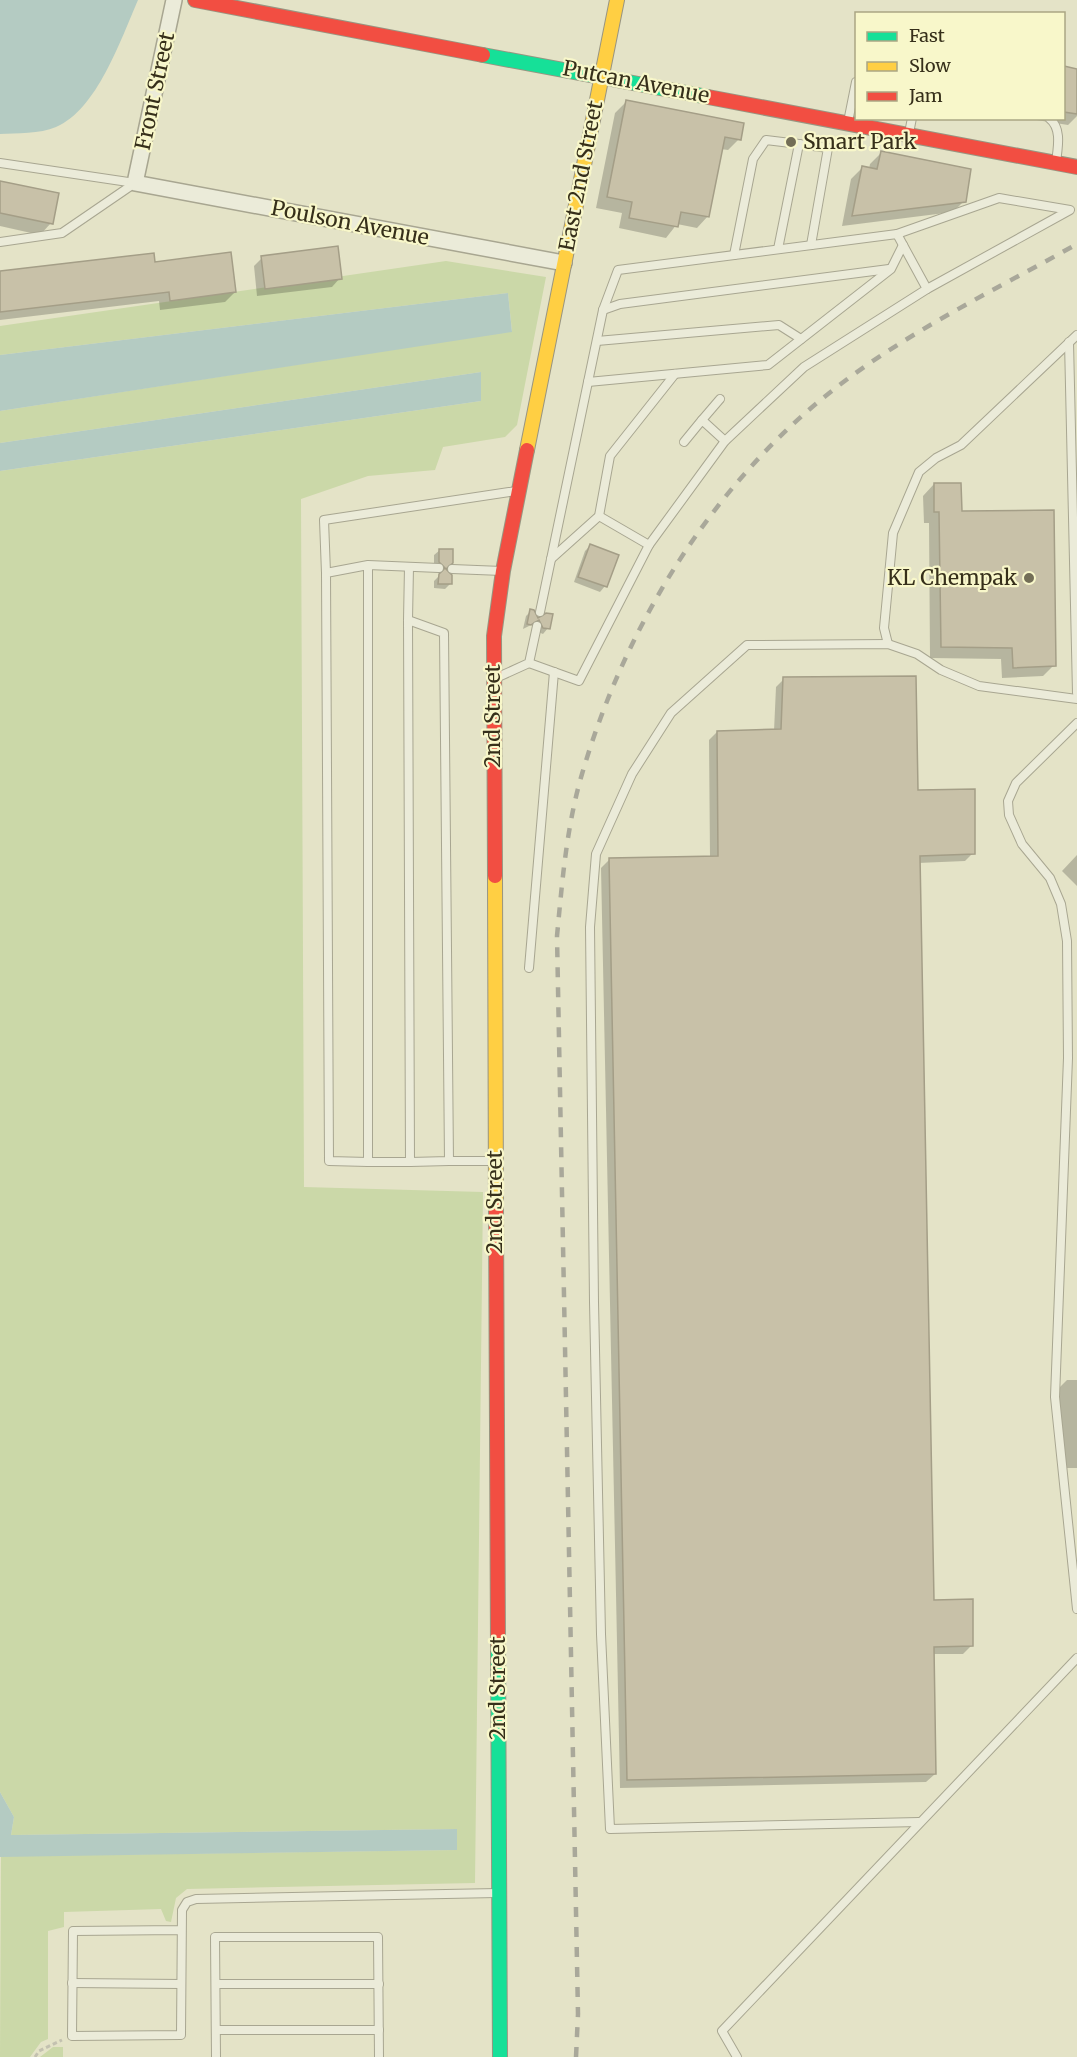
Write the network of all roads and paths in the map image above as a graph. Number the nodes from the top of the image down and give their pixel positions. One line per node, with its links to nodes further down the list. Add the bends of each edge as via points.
1 (174, 0): 14 (street, Front Street)
2 (195, 0): 4 (street, Putcan Avenue)
3 (617, 0): 4 (street, East 2nd Street)
4 (602, 75): 8 (street, Putcan Avenue); 21 (street, East 2nd Street)
5 (855, 87): 8 (lane)
6 (912, 120): 9 (lane)
7 (1051, 120): 12 (lane, via 1058,133)
8 (848, 123): 9 (street, Putcan Avenue)
9 (909, 135): 12 (street, Putcan Avenue)
10 (799, 144): 18 (lane, via 828,148); 19 (lane); 20 (lane, via 766,140 753,159)
11 (0, 163): 14 (lane)
12 (1056, 163): 13 (street, Putcan Avenue)
13 (1077, 167)
14 (135, 183): 16 (lane, via 62,233); 21 (street, Poulson Avenue)
15 (897, 234): 17 (lane); 18 (lane); 23 (lane, via 999,198 1070,210)
16 (0, 242)
17 (903, 244): 22 (lane); 23 (lane)
18 (811, 245): 19 (lane)
19 (778, 249): 20 (lane)
20 (734, 255): 24 (lane, via 618,270)
21 (564, 262): 29 (street, East 2nd Street)
22 (891, 269): 24 (lane, via 621,304); 26 (lane)
23 (927, 289): 34 (lane, via 804,367)
24 (603, 310): 27 (lane)
25 (1077, 335): 28 (lane)
26 (801, 339): 27 (lane, via 779,325); 30 (lane, via 768,365)
27 (597, 341): 31 (lane)
28 (1069, 342): 44 (lane); 50 (lane, via 961,445 919,472 892,533 884,628)
29 (545, 353): 36 (street, 2nd Street)
30 (675, 374): 31 (lane); 37 (lane, via 610,456)
31 (588, 382): 39 (lane)
32 (720, 399): 33 (lane)
33 (702, 420): 34 (lane); 35 (lane)
34 (725, 441): 38 (lane)
35 (684, 442)
36 (519, 491): 45 (street, 2nd Street); 46 (lane, via 324,520)
37 (599, 516): 38 (lane); 39 (lane)
38 (649, 545): 52 (lane, via 579,681)
39 (551, 560): 47 (lane)
40 (368, 565): 41 (lane); 46 (lane); 60 (lane)
41 (409, 567): 42 (lane); 48 (lane)
42 (439, 568)
43 (452, 569): 45 (lane)
44 (1076, 570): 54 (lane)
45 (503, 571): 53 (street, 2nd Street)
46 (326, 573): 60 (lane, via 329,1161)
47 (540, 612)
48 (408, 620): 58 (lane, via 444,633); 61 (lane)
49 (537, 626): 51 (lane)
50 (888, 644): 55 (lane, via 917,654 941,670 979,686); 64 (lane, via 747,645 671,713 632,774 596,854 590,927 602,1634 610,1829)
51 (529, 663): 52 (lane); 53 (lane)
52 (554, 672): 57 (lane)
53 (492, 680): 59 (street, 2nd Street)
54 (1077, 693)
55 (1077, 699)
56 (1077, 723): 62 (lane, via 1016,783 1008,801 1009,816 1022,844 1050,878 1061,903 1067,941 1068,1058 1055,1397)
57 (530, 968)
58 (449, 1161): 59 (lane); 61 (lane)
59 (495, 1161): 65 (street, 2nd Street)
60 (368, 1162): 61 (lane)
61 (410, 1162)
62 (1077, 1608)
63 (1077, 1658): 64 (lane)
64 (919, 1822): 78 (lane, via 722,2031)
65 (499, 1893): 66 (lane, via 196,1899 187,1902 182,1910); 77 (street, 2nd Street)
66 (181, 1930): 67 (lane, via 73,1931); 68 (lane)
67 (72, 1983): 68 (lane); 73 (lane)
68 (181, 1984): 73 (lane, via 181,2035)
69 (216, 1984): 70 (lane); 70 (lane, via 215,1938 378,1937); 71 (lane)
70 (379, 1984): 72 (lane)
71 (216, 2030): 72 (lane); 75 (lane)
72 (379, 2030): 76 (lane)
73 (72, 2036): 74 (path, via 39,2050)
74 (35, 2057)
75 (216, 2057)
76 (379, 2057)
77 (500, 2057)
78 (737, 2057)

